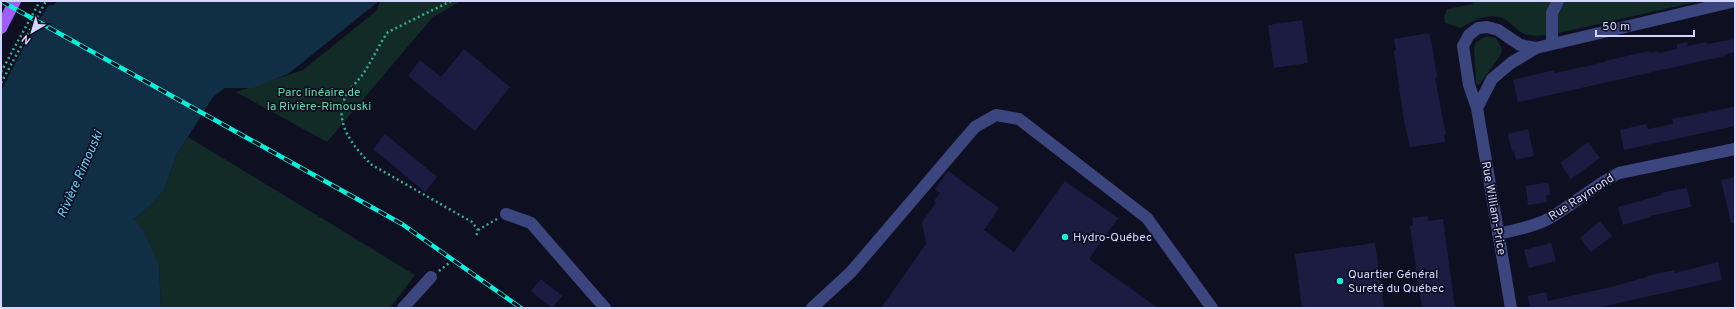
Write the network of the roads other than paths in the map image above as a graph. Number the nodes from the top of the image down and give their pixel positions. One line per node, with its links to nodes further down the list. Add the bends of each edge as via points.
1 (15, 1): 4 (main road)
2 (1558, 1): 5 (street, via 1552,13)
3 (1735, 1): 5 (street, Rue William-Price)
4 (1, 28)
5 (1552, 44): 6 (street, Rue William-Price)
6 (1536, 48): 7 (street, Rue William-Price, via 1511,63 1492,79); 7 (street, Rue William-Price, via 1520,45 1498,30 1488,27 1478,28 1468,35 1463,46)
7 (1477, 108): 10 (street, Rue William-Price)
8 (1735, 149): 10 (street, Rue Raymond, via 1619,173 1602,181 1561,212 1546,220)
9 (506, 214): 13 (street, via 531,223)
10 (1498, 234): 16 (street, Rue William-Price)
11 (431, 277): 12 (street)
12 (403, 308)
13 (605, 308)
14 (812, 308): 15 (street, via 851,272 975,127 996,115 1019,119 1147,218)
15 (1212, 308)
16 (1511, 308)

